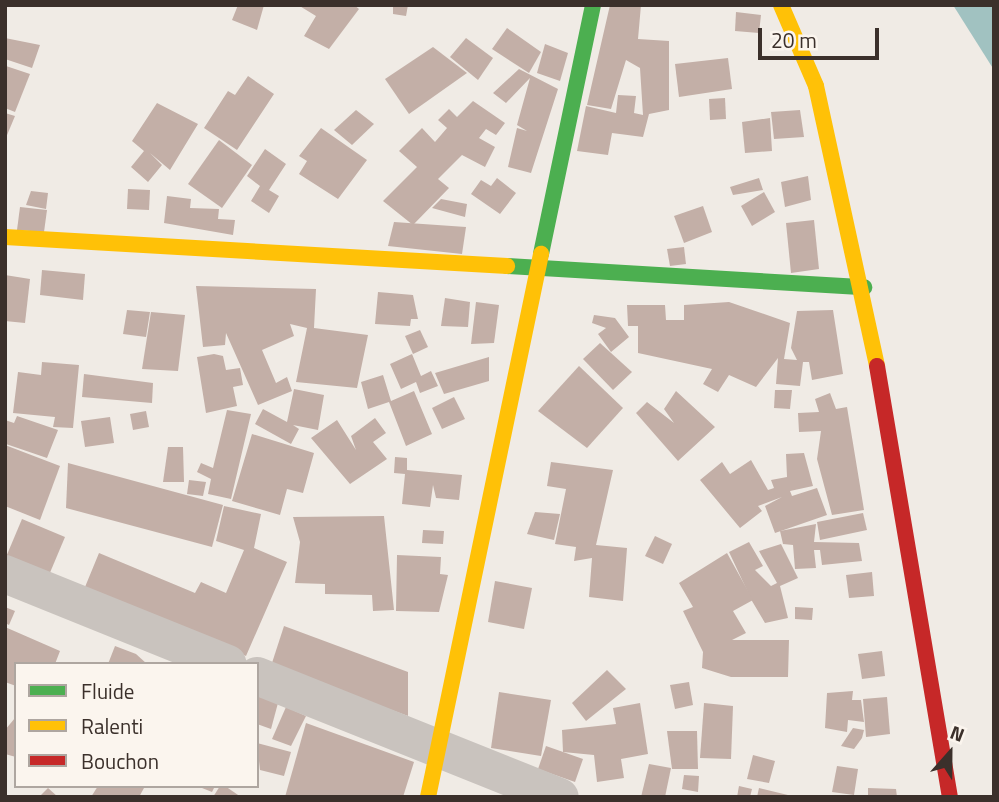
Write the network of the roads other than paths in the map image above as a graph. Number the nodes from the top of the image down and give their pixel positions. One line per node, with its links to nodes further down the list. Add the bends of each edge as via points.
1 (593, 5): 4 (street)
2 (781, 5): 5 (street, via 816,86)
3 (5, 237): 4 (street)
4 (541, 272): 5 (street); 9 (street)
5 (864, 287): 12 (street)
6 (5, 574): 7 (street)
7 (223, 662)
8 (259, 677): 9 (street)
9 (439, 749): 10 (street); 11 (street)
10 (428, 797)
11 (561, 797)
12 (950, 797)

